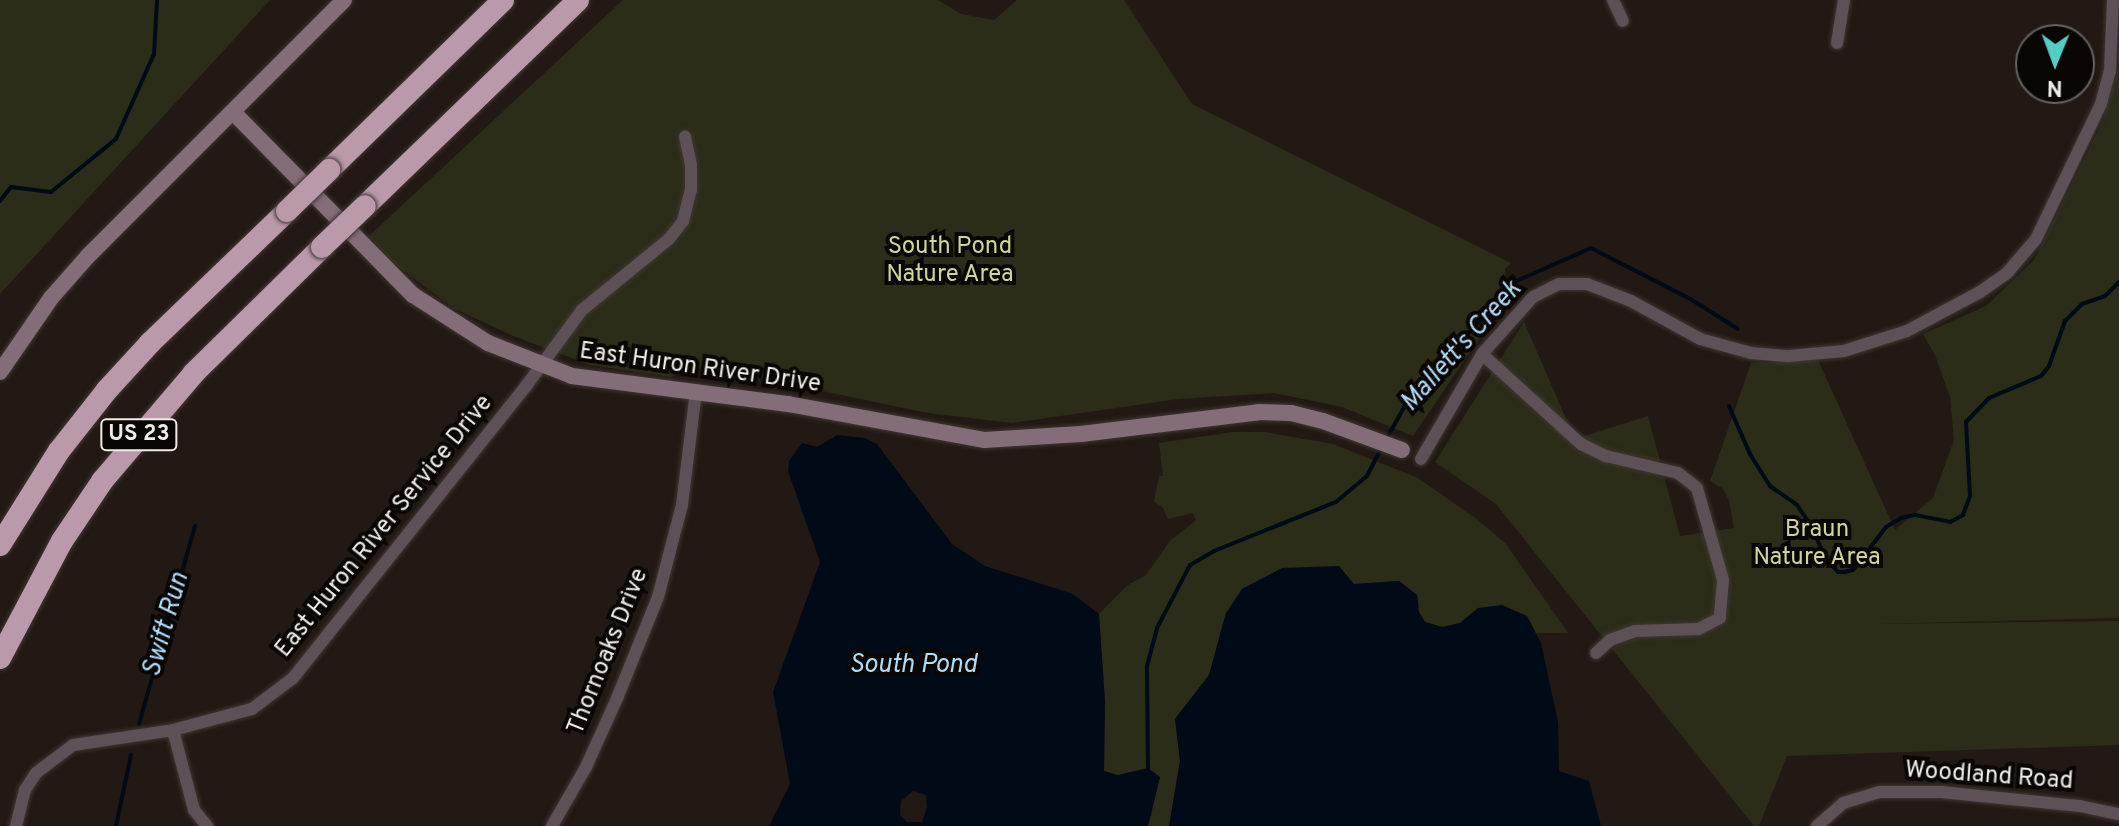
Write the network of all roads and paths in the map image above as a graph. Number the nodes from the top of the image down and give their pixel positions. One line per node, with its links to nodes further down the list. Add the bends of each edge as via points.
1 (344, 0): 9 (main road)
2 (503, 0): 17 (highway, US 23, bridge, via 150,343 59,451)
3 (578, 0): 19 (highway, US 23, bridge, via 194,373 103,480 54,554)
4 (1613, 0): 7 (street)
5 (1844, 0): 8 (street)
6 (2113, 0): 11 (street, via 2110,71 2095,118 2036,239 2007,273 1980,292 1907,331 1844,351 1789,356 1751,353 1700,339 1587,284 1559,284 1533,297)
7 (1623, 21)
8 (1837, 43)
9 (234, 113): 12 (main road, East Huron River Drive, via 413,295 488,343); 13 (main road, via 88,256 51,298)
10 (685, 137): 12 (street, East Huron River Service Drive, via 691,190 683,221 659,248 582,310)
11 (1482, 354): 16 (street); 18 (street, via 1581,444 1606,456 1678,473 1697,488 1723,580 1720,618 1698,629 1635,631 1610,640)
12 (541, 365): 14 (main road, East Huron River Drive, via 611,383); 20 (street, East Huron River Service Drive, via 293,678 252,709)
13 (0, 372)
14 (696, 391): 15 (main road, East Huron River Drive, via 984,440 1291,413); 24 (street, Thornoaks Drive, via 682,505 658,597 590,757)
15 (1402, 450)
16 (1421, 459)
17 (0, 545)
18 (1596, 653)
19 (0, 658)
20 (173, 730): 22 (street, East Huron River Service Drive, via 73,745 36,773 25,790); 23 (street, via 194,810)
21 (2119, 814): 25 (street, Woodland Road, via 1941,792 1879,792 1843,803)
22 (16, 826)
23 (207, 826)
24 (552, 826)
25 (1817, 826)

